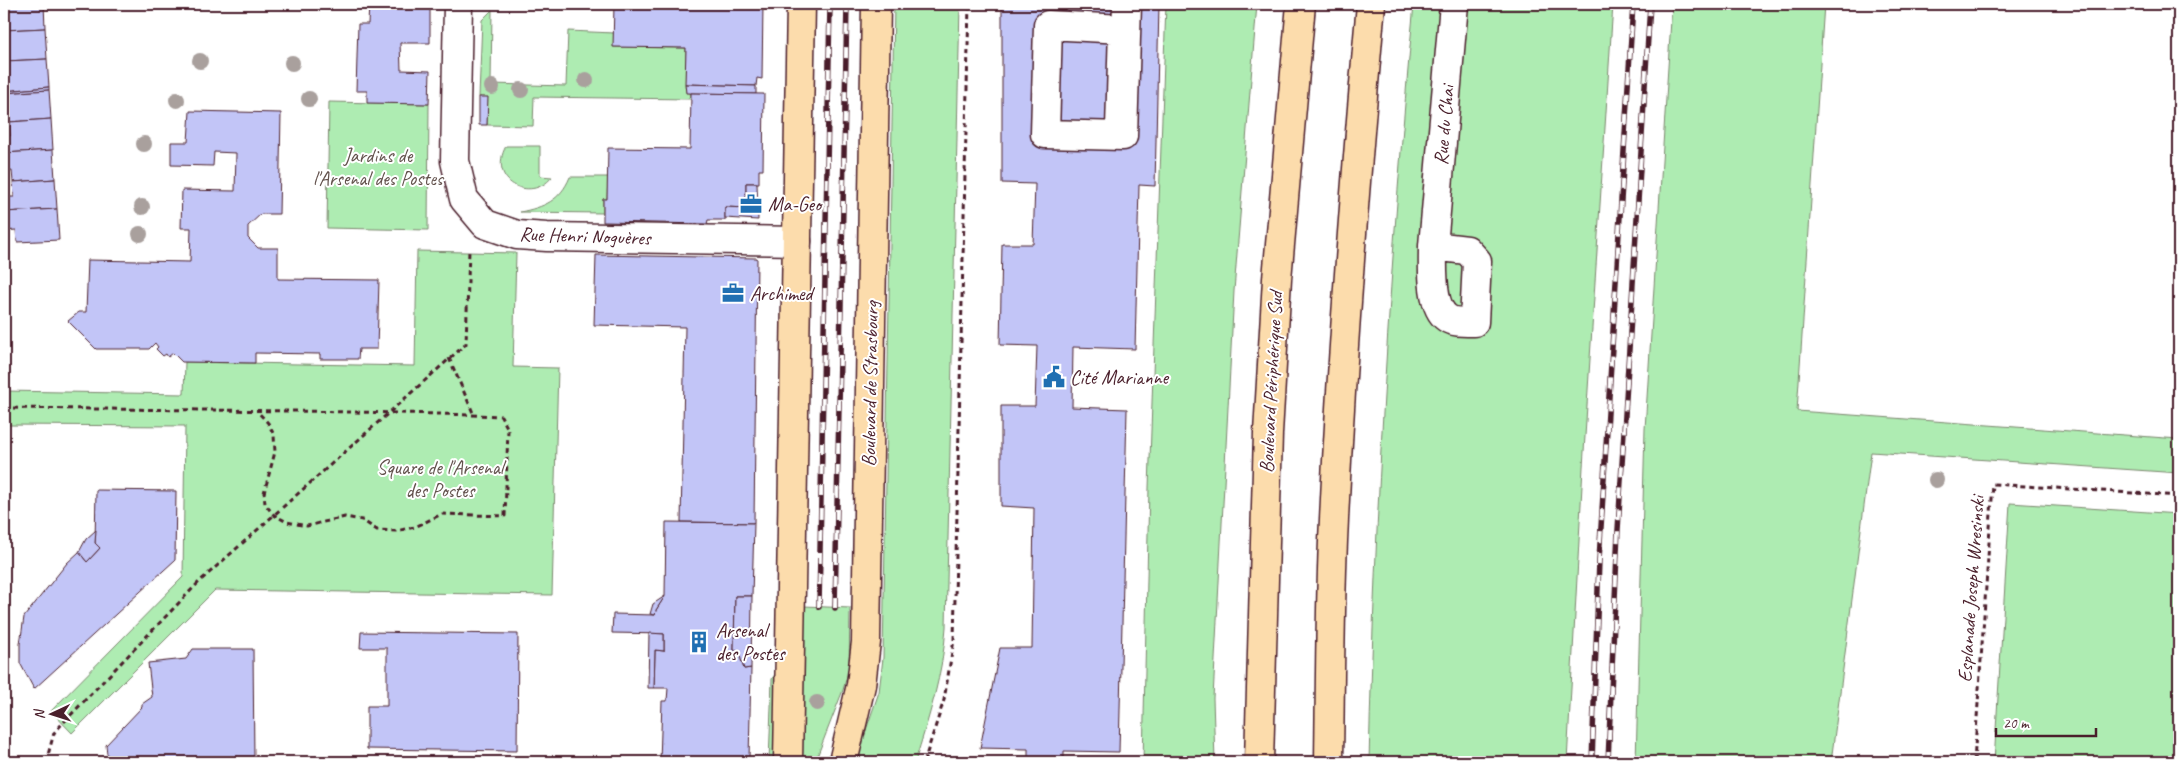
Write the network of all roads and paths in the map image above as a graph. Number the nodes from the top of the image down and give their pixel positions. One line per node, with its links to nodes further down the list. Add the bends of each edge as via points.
1 (458, 4): 10 (street, Rue Henri Noguères, via 455,162 464,199)
2 (801, 4): 11 (main road)
3 (876, 4): 20 (main road, Boulevard de Strasbourg, via 866,642 864,669)
4 (969, 4): 25 (path, via 954,640 946,691)
5 (1127, 4): 9 (street, via 1123,136 1044,134 1048,25 1123,29)
6 (1301, 4): 26 (main road, Boulevard Périphérique Sud, via 1268,424)
7 (1371, 4): 27 (main road, via 1340,399 1333,543)
8 (1454, 4): 12 (street, Rue du Chai)
9 (1120, 128)
10 (473, 212): 11 (street, Rue Henri Noguères, via 485,224 500,230 537,237); 13 (path, via 468,252 466,344)
11 (797, 241): 22 (main road)
12 (1433, 246)
13 (448, 358): 16 (path); 17 (path)
14 (4, 408): 15 (path)
15 (257, 411): 16 (path); 19 (path, via 274,435 275,452 264,493 265,504)
16 (389, 412): 17 (path); 19 (path)
17 (474, 415): 19 (path, via 501,416 508,429 505,516 442,514 415,527 396,531 377,530 362,520 345,517 308,526 287,522)
18 (2179, 496): 28 (path, Esplanade Joseph Wresinski, via 1993,484)
19 (274, 515): 21 (path, via 200,582 62,724 54,733)
20 (854, 712): 23 (main road); 24 (main road, Boulevard de Strasbourg)
21 (46, 762)
22 (788, 762)
23 (829, 762)
24 (843, 762)
25 (924, 762)
26 (1258, 762)
27 (1329, 762)
28 (1974, 762)

